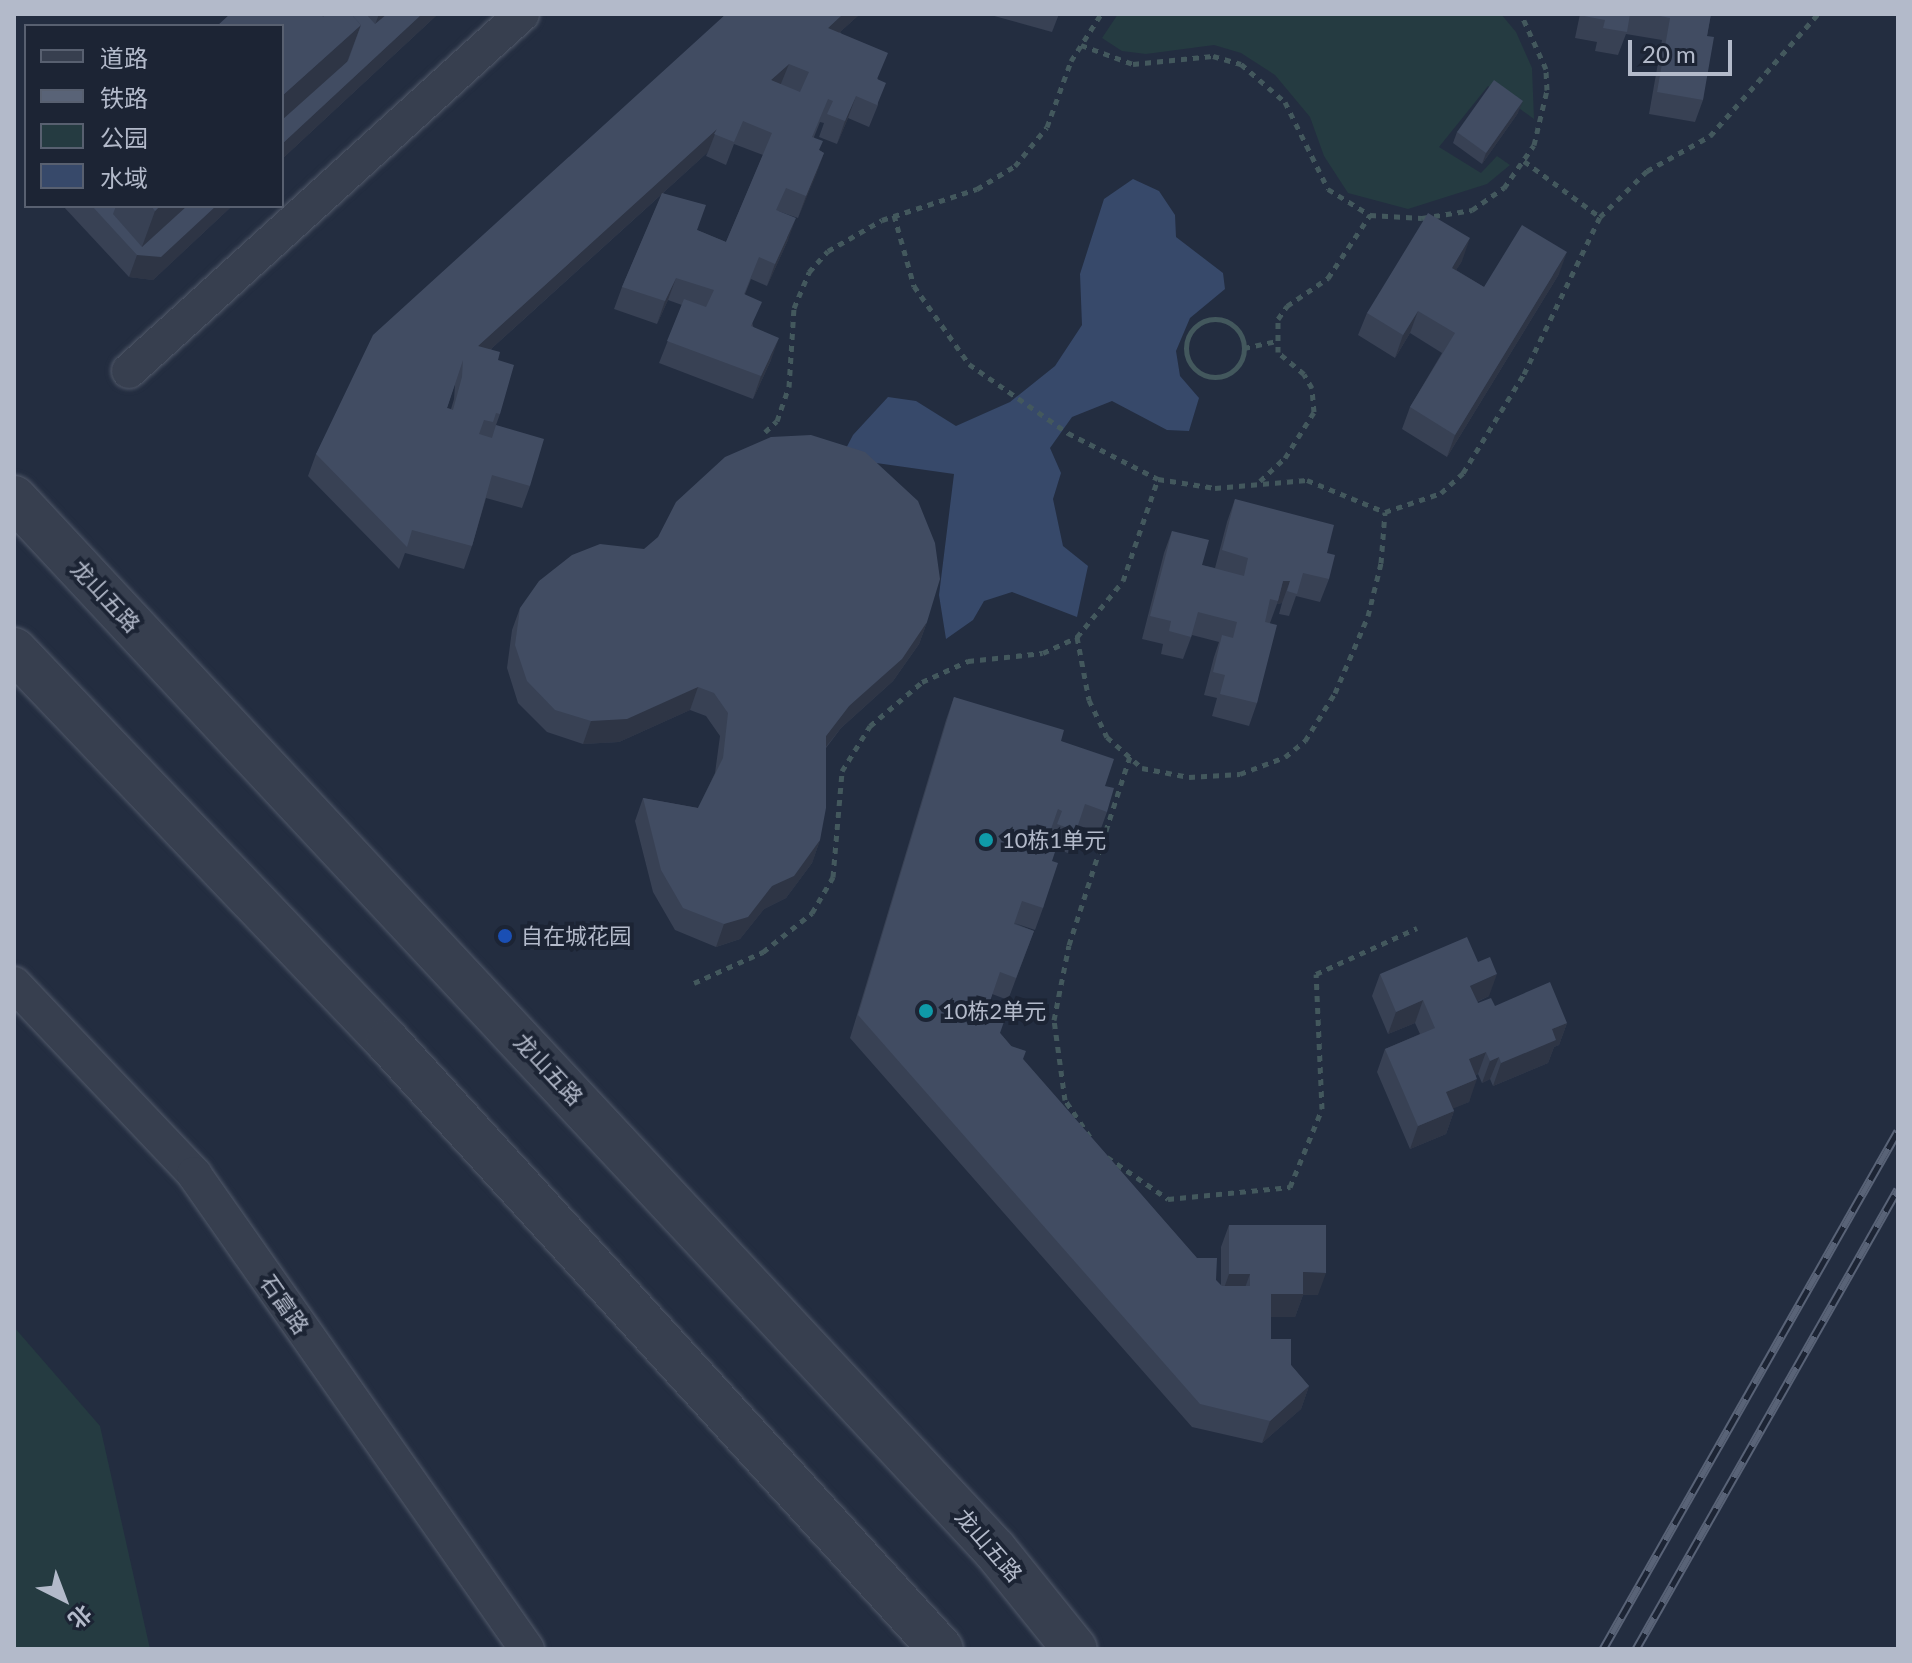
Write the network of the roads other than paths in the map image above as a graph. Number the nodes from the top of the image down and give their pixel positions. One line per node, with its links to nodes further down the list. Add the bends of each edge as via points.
1 (522, 14): 2 (street)
2 (129, 371)
3 (14, 498): 8 (street, 龙山五路, via 995,1550)
4 (14, 650): 7 (street, via 388,1042)
5 (14, 984): 6 (street, 石富路, via 194,1174)
6 (527, 1649)
7 (941, 1649)
8 (1075, 1649)

